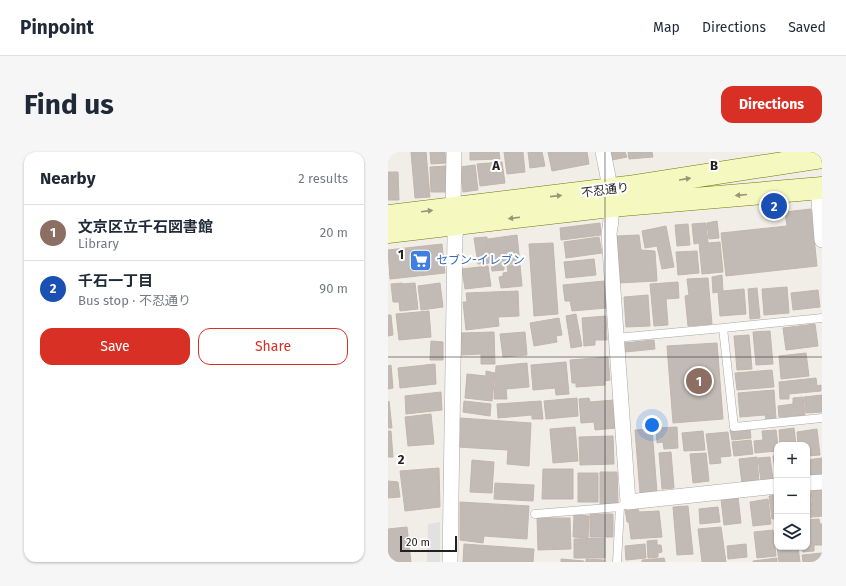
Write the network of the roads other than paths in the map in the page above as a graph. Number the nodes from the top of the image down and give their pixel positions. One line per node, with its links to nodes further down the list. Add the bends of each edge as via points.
1 (454, 152): 7 (street)
2 (603, 152): 5 (street)
3 (819, 156): 5 (main road, 不忍通り, one-way to 3)
4 (820, 188): 5 (main road, 不忍通り, one-way to 5); 9 (street)
5 (611, 198): 7 (main road, 不忍通り); 12 (street, via 612,221 609,234)
6 (388, 216): 7 (main road, 不忍通り, one-way to 7)
7 (455, 216): 8 (main road, 不忍通り); 19 (street)
8 (388, 232)
9 (822, 240)
10 (822, 318): 11 (lane)
11 (723, 328): 12 (lane); 13 (lane, via 734,427)
12 (616, 338): 17 (street)
13 (822, 418)
14 (822, 482): 15 (street)
15 (810, 483)
16 (774, 486): 17 (street)
17 (624, 505): 18 (lane); 20 (lane)
18 (535, 514)
19 (450, 562)
20 (617, 562)

